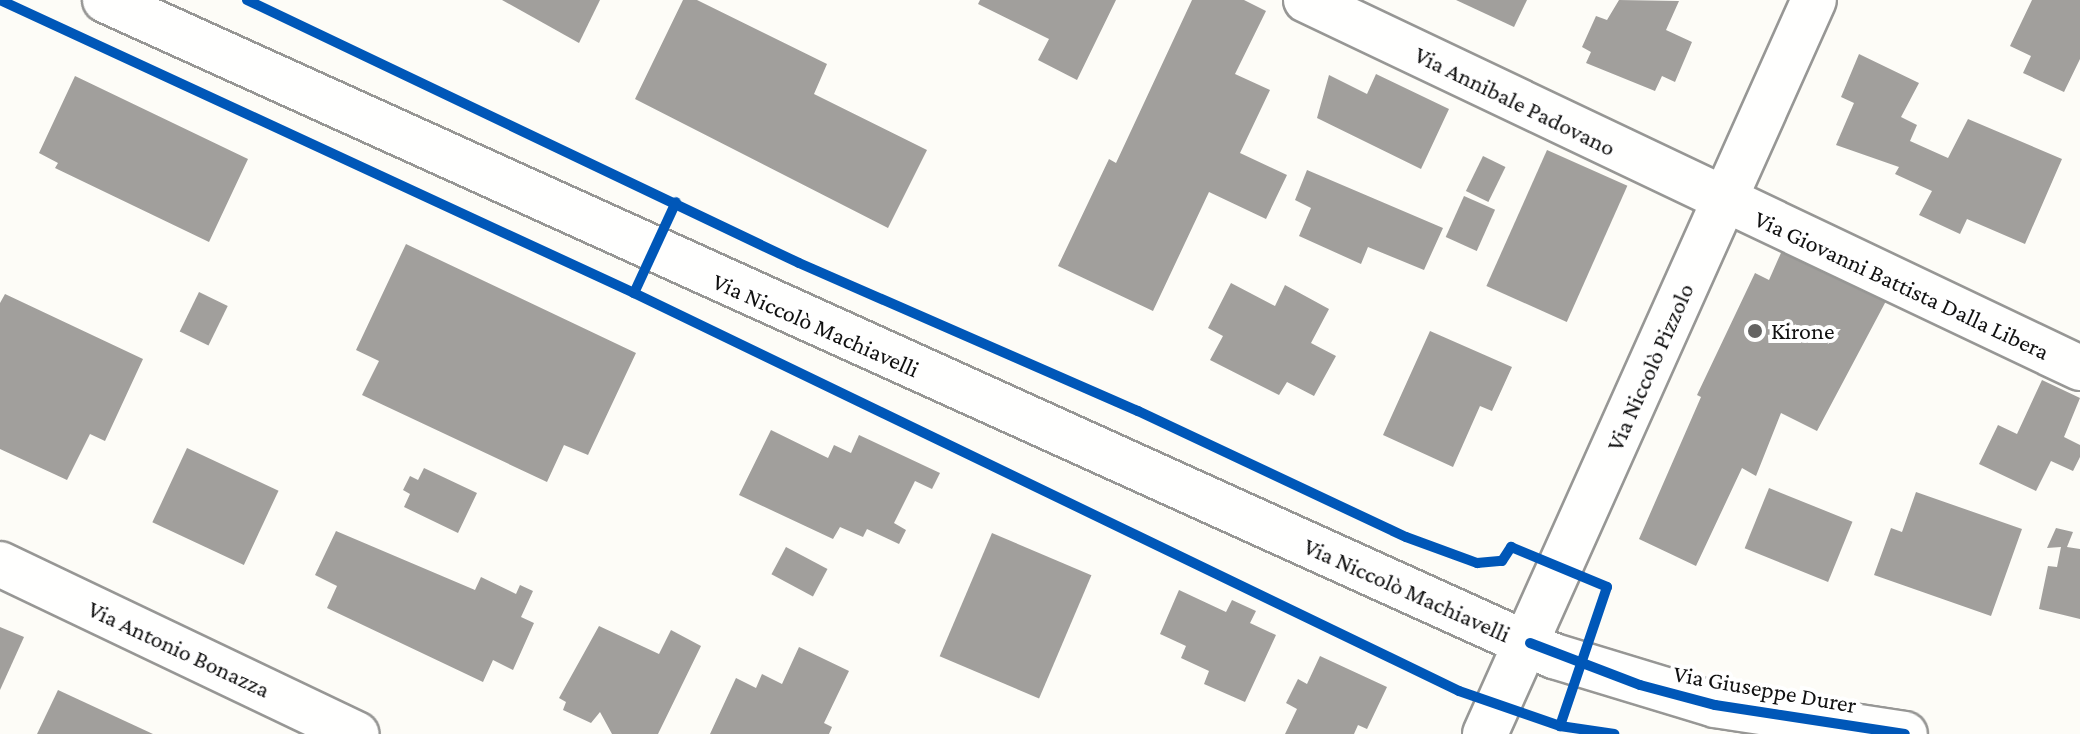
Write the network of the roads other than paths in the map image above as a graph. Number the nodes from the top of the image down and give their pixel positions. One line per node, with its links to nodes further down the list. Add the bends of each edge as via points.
1 (105, 0): 7 (street, Via Niccolò Machiavelli, via 783,311)
2 (1306, 0): 4 (street, Via Annibale Padovano)
3 (1814, 0): 4 (street, Via Niccolò Pizzolo)
4 (1724, 202): 5 (street, Via Giovanni Battista Dalla Libera); 7 (street, Via Niccolò Pizzolo)
5 (2080, 368)
6 (0, 564): 9 (street, Via Antonio Bonazza)
7 (1530, 643): 8 (street, Via Niccolò Pizzolo); 10 (street, Via Giuseppe Durer, via 1627,681 1715,705)
8 (1488, 733)
9 (357, 734)
10 (1905, 734)

